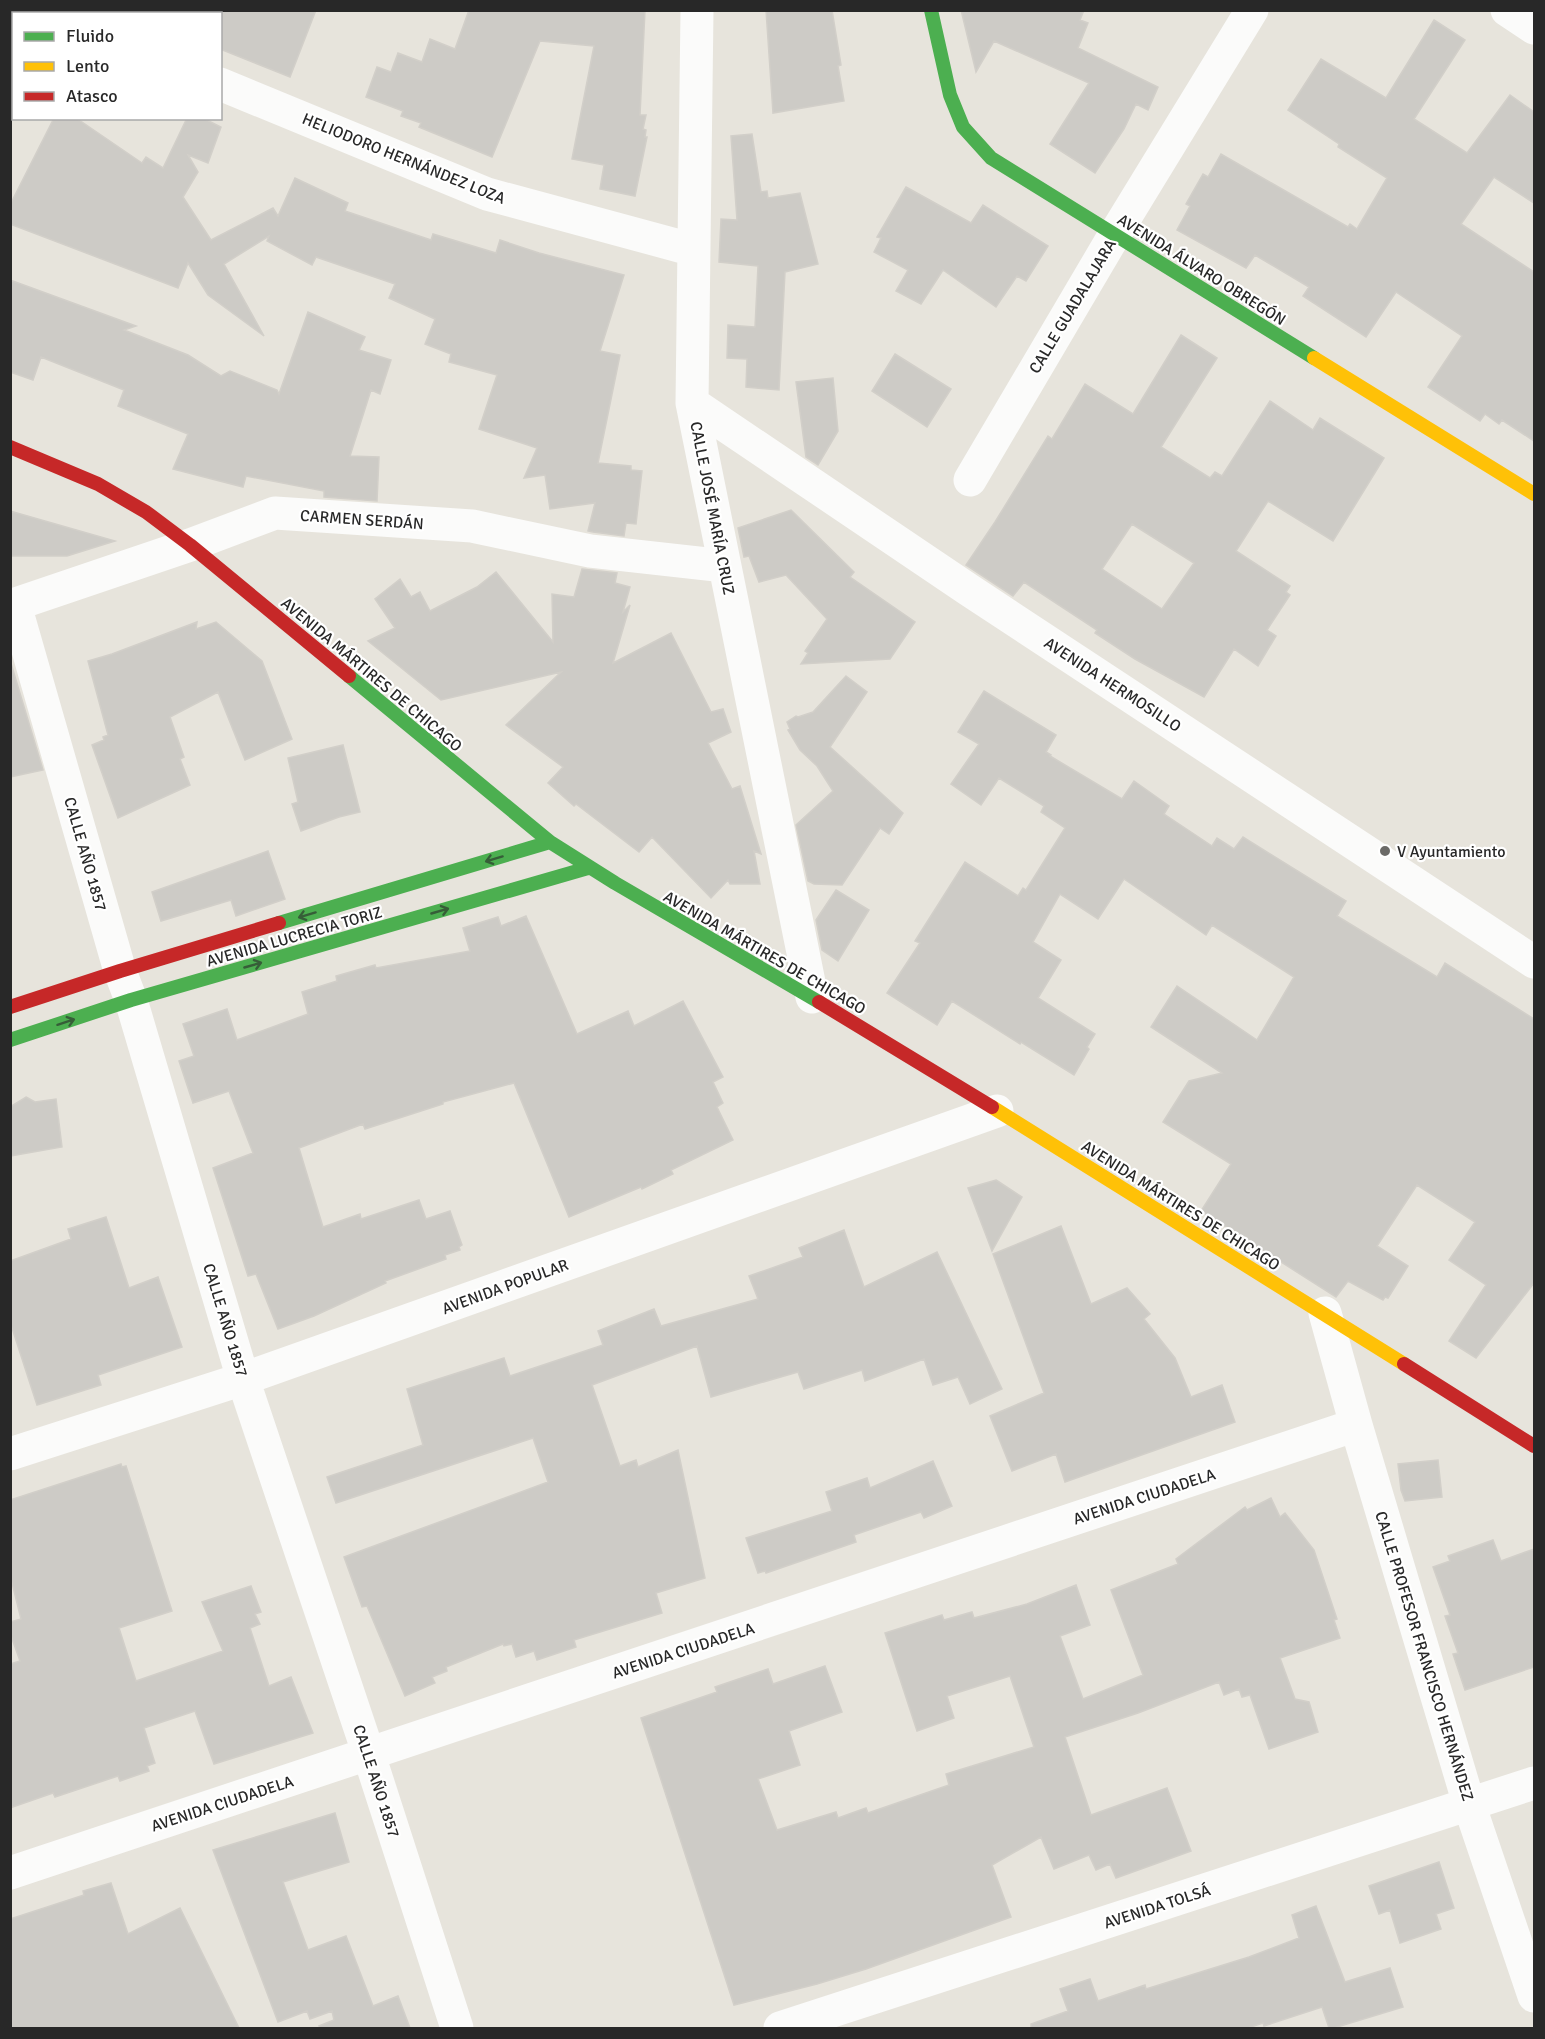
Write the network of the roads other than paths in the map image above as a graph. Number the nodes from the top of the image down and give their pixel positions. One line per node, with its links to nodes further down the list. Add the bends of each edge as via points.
1 (697, 10): 8 (street, CALLE JOSÉ MARÍA CRUZ)
2 (931, 10): 7 (street, AVENIDA ÁLVARO OBREGÓN, via 950,95 963,127 991,158)
3 (1252, 10): 7 (street, CALLE GUADALAJARA)
4 (1507, 10): 5 (street)
5 (1534, 28)
6 (222, 85): 8 (street, HELIODORO HERNÁNDEZ LOZA, via 487,194)
7 (1115, 234): 11 (street, CALLE GUADALAJARA); 12 (street, AVENIDA ÁLVARO OBREGÓN)
8 (694, 250): 9 (street, CALLE JOSÉ MARÍA CRUZ)
9 (693, 403): 14 (street, CALLE JOSÉ MARÍA CRUZ); 18 (street, AVENIDA HERMOSILLO)
10 (10, 447): 13 (street, AVENIDA MÁRTIRES DE CHICAGO, via 98,484 146,512)
11 (970, 480)
12 (1534, 494)
13 (190, 545): 14 (street, CARMEN SERDÁN, via 275,513 472,526 590,551); 15 (street, CARMEN SERDÁN); 16 (street, AVENIDA MÁRTIRES DE CHICAGO)
14 (725, 567): 20 (street, CALLE JOSÉ MARÍA CRUZ)
15 (13, 605): 19 (street, CALLE AÑO 1857)
16 (550, 842): 17 (street, AVENIDA MÁRTIRES DE CHICAGO); 19 (street, AVENIDA LUCRECIA TORIZ, one-way to 19)
17 (588, 868): 19 (street, AVENIDA LUCRECIA TORIZ, one-way to 17); 20 (street, AVENIDA MÁRTIRES DE CHICAGO)
18 (1534, 962)
19 (125, 986): 21 (street, AVENIDA LUCRECIA TORIZ); 22 (street, AVENIDA LUCRECIA TORIZ, one-way to 19); 25 (street, CALLE AÑO 1857)
20 (812, 997): 23 (street, AVENIDA MÁRTIRES DE CHICAGO)
21 (10, 1007)
22 (10, 1040)
23 (997, 1111): 24 (street, AVENIDA MÁRTIRES DE CHICAGO); 25 (street, AVENIDA POPULAR)
24 (1325, 1313): 26 (street, CALLE PROFESOR FRANCISCO HERNÁNDEZ); 27 (street, AVENIDA MÁRTIRES DE CHICAGO)
25 (243, 1379): 28 (street, AVENIDA POPULAR); 29 (street, CALLE AÑO 1857)
26 (1356, 1425): 29 (street, AVENIDA CIUDADELA); 31 (street, CALLE PROFESOR FRANCISCO HERNÁNDEZ)
27 (1534, 1446)
28 (10, 1454)
29 (369, 1755): 32 (street, AVENIDA CIUDADELA); 34 (street, CALLE AÑO 1857)
30 (1534, 1783): 31 (street, AVENIDA TOLSÁ)
31 (1469, 1804): 33 (street, CALLE PROFESOR FRANCISCO HERNÁNDEZ); 35 (street, AVENIDA TOLSÁ)
32 (10, 1873)
33 (1534, 1996)
34 (457, 2028)
35 (780, 2028)

